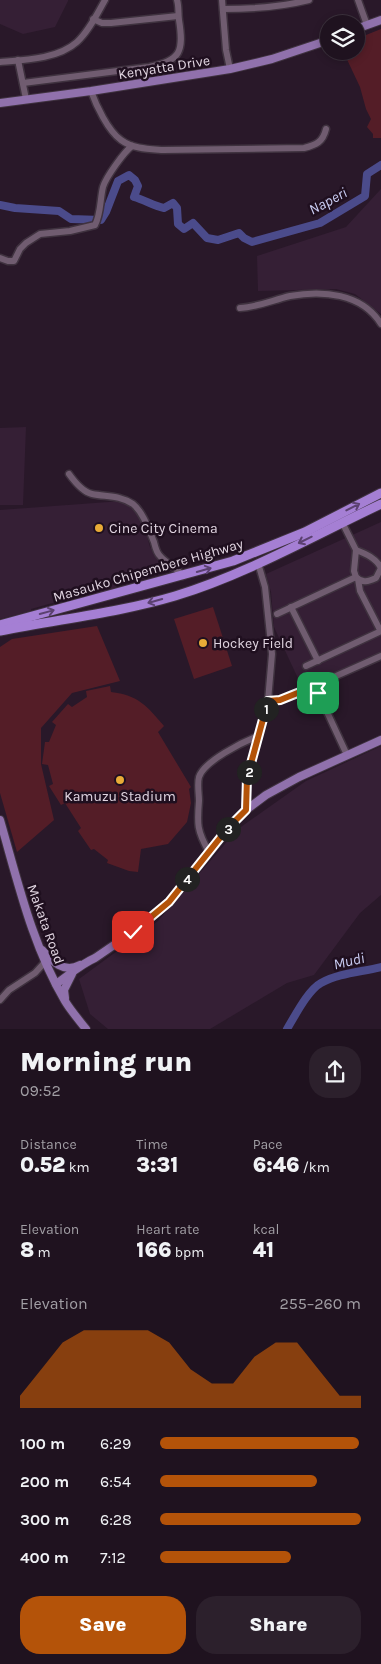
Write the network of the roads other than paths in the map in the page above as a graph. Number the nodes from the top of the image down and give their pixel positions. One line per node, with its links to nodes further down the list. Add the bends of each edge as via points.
1 (105, 0): 8 (street)
2 (177, 0): 7 (street)
3 (222, 0): 6 (street)
4 (309, 0): 6 (street, via 271,7)
5 (358, 0): 10 (street)
6 (223, 9): 14 (street)
7 (178, 16): 8 (street, via 111,23); 15 (street, via 180,48 175,58 168,62)
8 (93, 19): 12 (street, via 77,42 65,50)
9 (381, 20): 10 (main road)
10 (367, 25)
11 (320, 43): 14 (main road, Kenyatta Drive)
12 (18, 60): 13 (street); 15 (street)
13 (0, 62)
14 (230, 69): 16 (main road, Kenyatta Drive)
15 (23, 83): 17 (street)
16 (90, 91): 17 (main road, Kenyatta Drive); 20 (street, via 109,126 120,140)
17 (26, 99): 18 (main road, Kenyatta Drive)
18 (0, 103)
19 (326, 129): 20 (street, via 324,137 316,145 304,148 163,150)
20 (132, 146): 21 (street, via 103,187 99,219 95,225 70,232 40,234 20,249 14,261)
21 (0, 258)
22 (240, 308): 23 (street, via 261,306 290,296 334,295 351,298 376,315)
23 (381, 324)
24 (69, 474): 31 (street, via 90,494 122,498 134,505 159,556 179,570)
25 (381, 493): 31 (highway, Masauko Chipembere Highway, one-way to 25, via 273,546)
26 (381, 504): 27 (highway, Masauko Chipembere Highway)
27 (342, 522): 28 (street); 29 (highway, Masauko Chipembere Highway, one-way to 29)
28 (356, 550): 30 (street, via 374,560); 32 (street, via 354,571)
29 (258, 563): 33 (highway, Masauko Chipembere Highway); 43 (street, via 265,587 272,654)
30 (381, 569): 32 (street, via 376,578 368,582)
31 (179, 577): 33 (highway); 37 (highway, Masauko Chipembere Highway, one-way to 31)
32 (357, 578): 34 (street); 36 (street)
33 (175, 596): 38 (highway, Masauko Chipembere Highway, one-way to 38, via 117,611)
34 (291, 608): 35 (street); 40 (street)
35 (276, 614)
36 (379, 624): 40 (street, via 378,633)
37 (0, 625)
38 (0, 631)
39 (381, 656): 42 (street)
40 (318, 660): 41 (street)
41 (306, 666)
42 (315, 686): 43 (street, via 280,700); 46 (street)
43 (268, 701): 44 (street)
44 (258, 736): 47 (street, via 247,778); 49 (street, via 209,764 199,777 199,834)
45 (381, 740): 46 (main road)
46 (348, 755): 47 (main road, via 299,777)
47 (246, 810): 49 (main road)
48 (0, 820): 50 (main road, Makata Road)
49 (209, 852): 52 (main road, via 169,902)
50 (38, 947): 51 (main road, Makata Road); 52 (main road, via 59,967 75,968)
51 (45, 962): 54 (main road, Makata Road); 55 (street, via 35,974 9,990)
52 (86, 962): 53 (main road)
53 (75, 971): 54 (main road); 56 (main road, via 64,990)
54 (56, 984): 56 (main road, Makata Road)
55 (0, 1000)
56 (66, 1003): 57 (main road, Makata Road)
57 (86, 1029)

